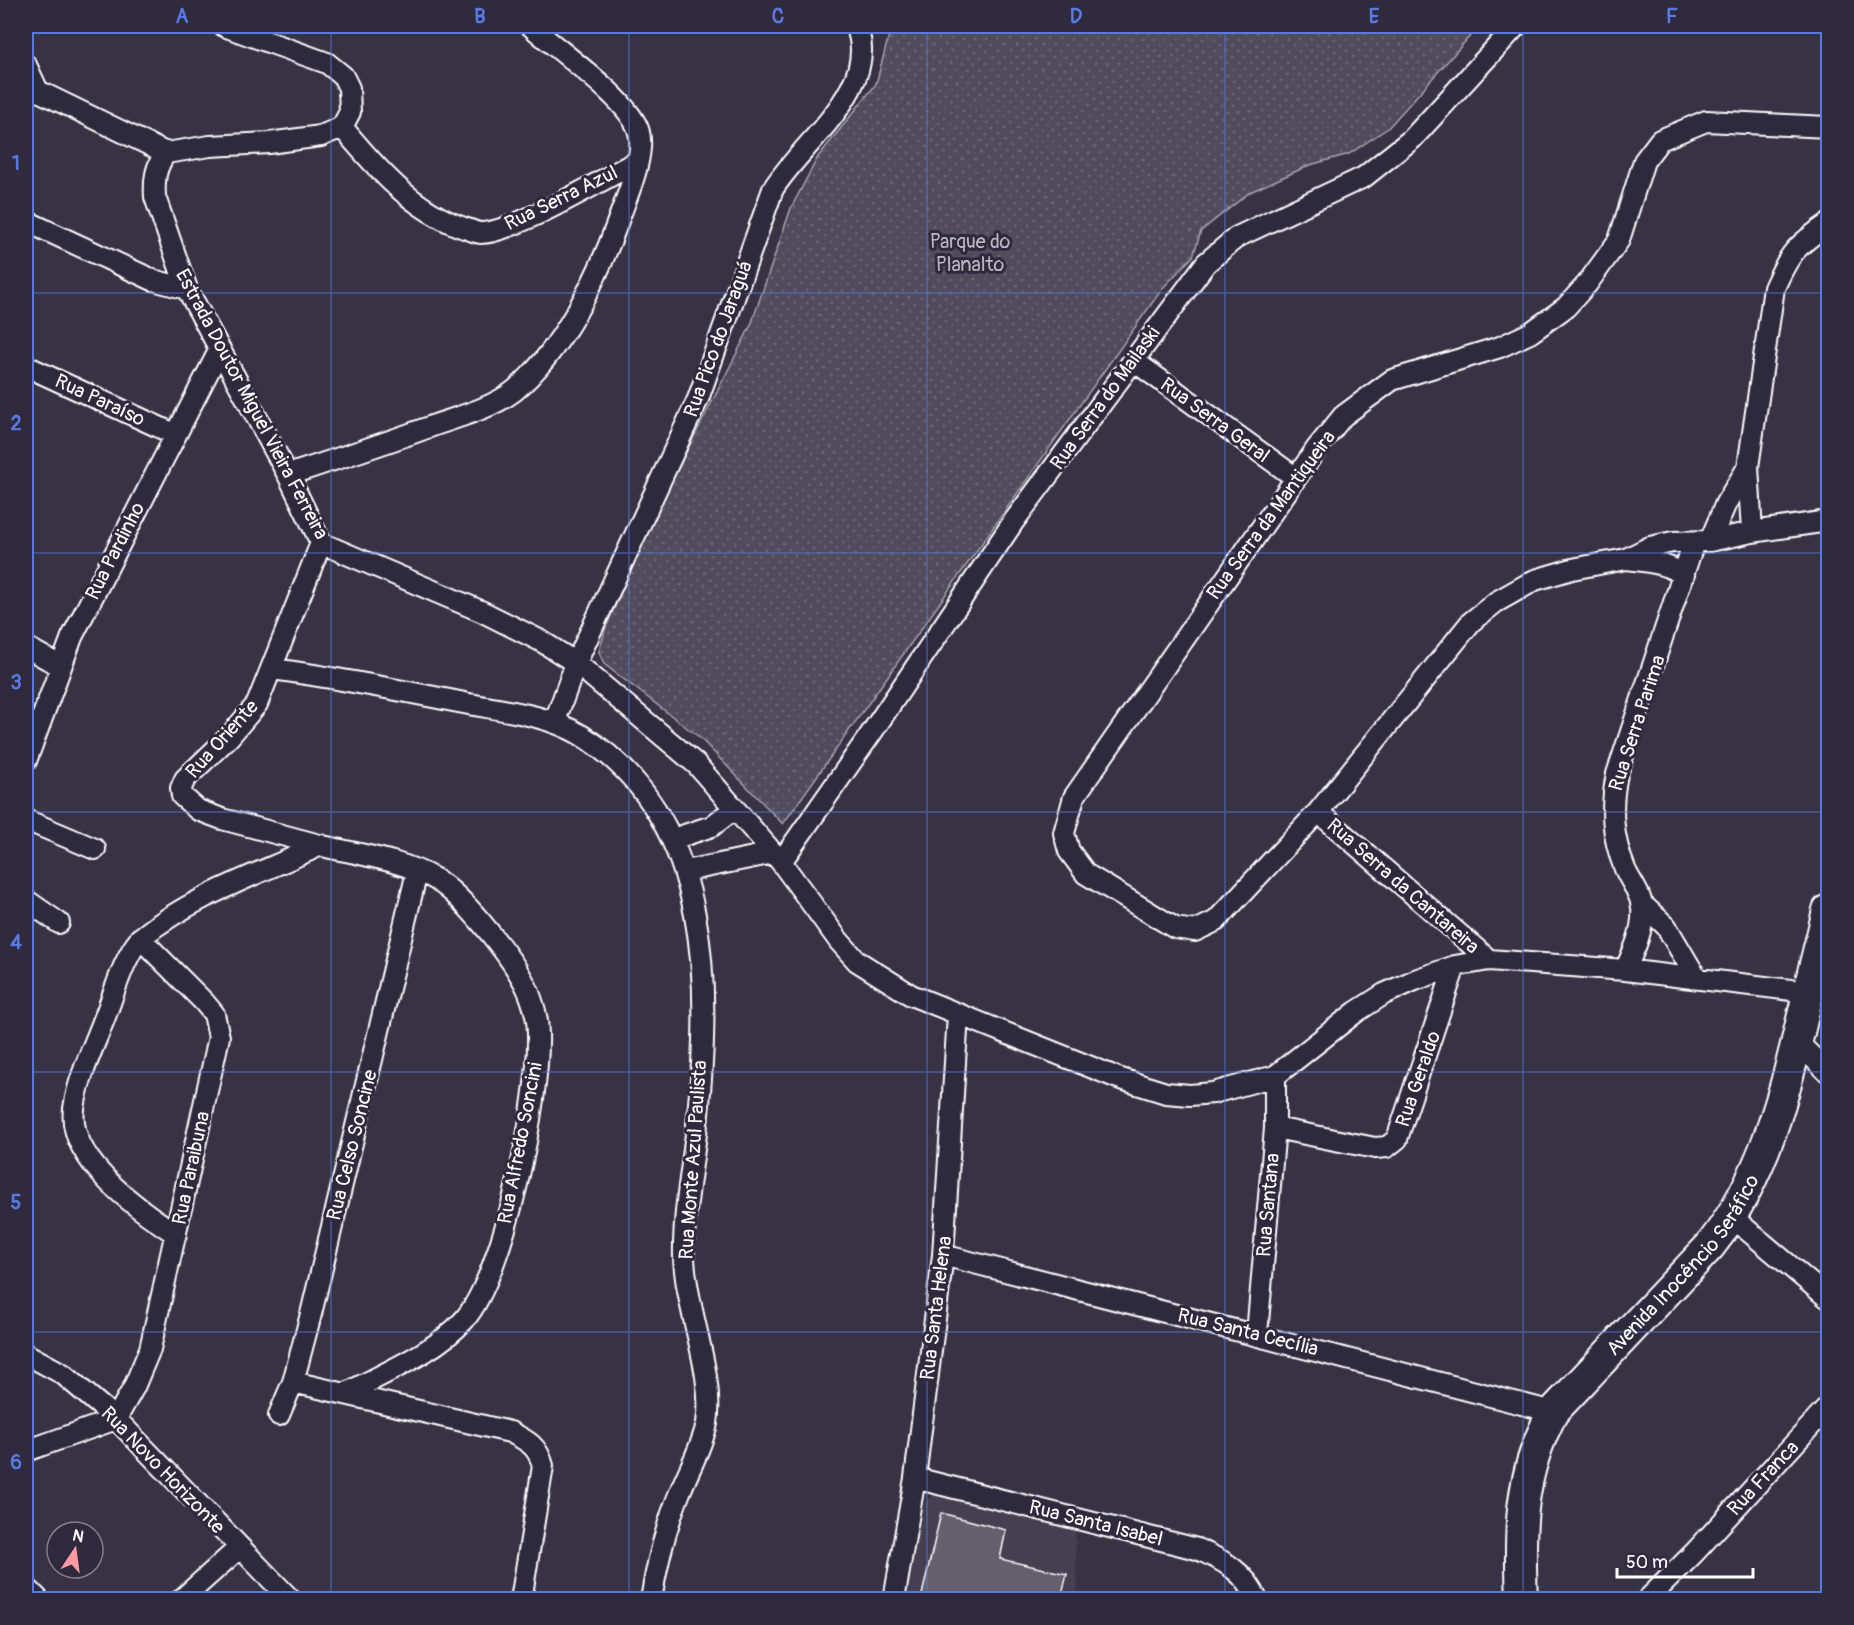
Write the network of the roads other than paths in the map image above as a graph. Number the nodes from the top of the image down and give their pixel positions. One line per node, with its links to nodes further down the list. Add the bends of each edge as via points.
1 (224, 26): 7 (street, via 327,63 343,76 350,112)
2 (531, 26): 10 (street, via 628,111 639,131)
3 (856, 26): 28 (street, Rua Pico do Jaraguá, via 863,45 855,82 773,189 698,399)
4 (1516, 26): 15 (street, Rua Serra do Mailaski, via 1412,139 1364,177 1237,237 1206,263)
5 (26, 65): 6 (street)
6 (32, 88): 9 (street)
7 (342, 127): 9 (street, via 300,141 210,146); 10 (street, Rua Serra Azul, via 372,163 410,198 443,221 480,233 513,225)
8 (1828, 127): 20 (street, Rua Serra da Mantiqueira, via 1706,121 1660,140 1644,161 1619,240 1566,307 1530,333 1500,347 1392,380 1343,416)
9 (166, 153): 13 (street, Estrada Doutor Miguel Vieira Ferreira, via 156,172 155,197)
10 (638, 161): 19 (street, via 612,239 579,305 548,355 514,391 471,413)
11 (26, 221): 13 (street, via 153,280)
12 (1828, 224): 18 (street, via 1797,246 1774,288)
13 (187, 289): 14 (street, Estrada Doutor Miguel Vieira Ferreira)
14 (220, 349): 17 (street, Rua Pardinho); 19 (street, Estrada Doutor Miguel Vieira Ferreira)
15 (1134, 361): 20 (street, Rua Serra Geral); 39 (street, Rua Serra do Mailaski, via 1014,521 870,735)
16 (26, 366): 17 (street, Rua Paraíso)
17 (174, 434): 29 (street, Rua Pardinho)
18 (1748, 467): 22 (street); 23 (street, Rua Serra Parima)
19 (288, 475): 24 (street, Estrada Doutor Miguel Vieira Ferreira)
20 (1296, 478): 34 (street, Rua Serra da Mantiqueira, via 1074,797 1064,832 1070,852 1086,874 1161,921 1195,931 1216,921)
21 (1828, 521): 22 (street)
22 (1752, 532): 23 (street)
23 (1702, 542): 25 (street, via 1650,547); 26 (street, Rua Serra Parima)
24 (321, 543): 28 (street, Estrada Doutor Miguel Vieira Ferreira, via 483,612); 30 (street, Rua Oriente)
25 (1626, 559): 26 (street, via 1657,562); 34 (street, via 1535,580 1496,602 1471,622)
26 (1684, 575): 43 (street, Rua Serra Parima, via 1617,774 1612,801 1617,849)
27 (26, 647): 29 (street)
28 (576, 663): 31 (street, Rua Pico do Jaraguá); 33 (street, Estrada Doutor Miguel Vieira Ferreira, via 696,764)
29 (60, 666): 32 (street, Rua Pardinho)
30 (273, 669): 31 (street, Rua Monte Azul Paulista); 37 (street, Rua Oriente, via 257,704 185,779 182,796 198,810 214,816)
31 (555, 721): 36 (street, Rua Monte Azul Paulista, via 609,756 635,782)
32 (26, 761)
33 (734, 809): 36 (street, via 712,826); 39 (street, Estrada Doutor Miguel Vieira Ferreira)
34 (1318, 812): 47 (street, Rua Serra da Cantareira)
35 (26, 820): 38 (street)
36 (673, 839): 40 (street, Rua Monte Azul Paulista)
37 (321, 845): 41 (street, Rua Alfredo Soncini); 46 (street, via 200,900)
38 (95, 849)
39 (777, 858): 40 (street); 52 (street, Estrada Doutor Miguel Vieira Ferreira, via 857,961 911,995)
40 (686, 871): 77 (street, Rua Monte Azul Paulista, via 703,971 700,1088 684,1257 691,1318 705,1374 707,1423 669,1519)
41 (417, 872): 63 (street, Rua Celso Soncine); 64 (street, Rua Alfredo Soncini, via 449,890 489,932 515,969 531,997 538,1031 538,1065 501,1241 479,1300 445,1338)
42 (26, 900): 45 (street)
43 (1641, 903): 49 (street, Rua Serra Parima, via 1639,933); 50 (street, Rua Serra Parima, via 1666,926)
44 (1828, 910): 51 (main road, Avenida Inocêncio Seráfico)
45 (59, 923)
46 (140, 938): 58 (street, Rua Paraibuna, via 204,1002 218,1025 217,1050); 58 (street, via 126,962 84,1073 74,1120 81,1148 93,1163 140,1210)
47 (1489, 960): 48 (street, Estrada Doutor Miguel Vieira Ferreira); 49 (street, Estrada Doutor Miguel Vieira Ferreira)
48 (1455, 966): 55 (street, Estrada Doutor Miguel Vieira Ferreira, via 1384,994); 56 (street, Rua Geraldo, via 1397,1139 1387,1148 1375,1148)
49 (1625, 970): 50 (street, Estrada Doutor Miguel Vieira Ferreira)
50 (1696, 977): 51 (street, Estrada Doutor Miguel Vieira Ferreira)
51 (1808, 992): 53 (main road, Avenida Inocêncio Seráfico)
52 (958, 1014): 55 (street, Estrada Doutor Miguel Vieira Ferreira, via 1118,1078 1166,1093 1213,1093); 59 (street, Rua Santa Helena)
53 (1797, 1042): 54 (street); 57 (main road, Avenida Inocêncio Seráfico, via 1766,1149)
54 (1828, 1072)
55 (1275, 1076): 56 (street, Rua Santana)
56 (1275, 1128): 61 (street, Rua Santana)
57 (1733, 1218): 60 (street); 66 (main road, Avenida Inocêncio Seráfico)
58 (176, 1234): 68 (street, Rua Paraibuna, via 150,1349)
59 (943, 1255): 61 (street, Rua Santa Cecília); 70 (street, Rua Santa Helena)
60 (1828, 1298)
61 (1257, 1334): 66 (street, Rua Santa Cecília)
62 (26, 1354): 68 (street, Rua Novo Horizonte, via 63,1374)
63 (293, 1382): 64 (street); 67 (street, Rua Celso Soncine)
64 (345, 1394): 76 (street, via 510,1432 539,1450 543,1466)
65 (1828, 1407): 81 (street, Rua Franca)
66 (1553, 1412): 80 (main road, Avenida Inocêncio Seráfico, via 1530,1463 1521,1513)
67 (279, 1415)
68 (116, 1419): 69 (street); 71 (street, Rua Novo Horizonte)
69 (26, 1451)
70 (915, 1478): 78 (street, Rua Santa Helena); 79 (street, Rua Santa Isabel, via 1197,1549 1223,1560 1242,1575)
71 (239, 1548): 74 (street); 75 (street, Rua Novo Horizonte)
72 (26, 1587): 73 (street)
73 (39, 1599)
74 (182, 1599)
75 (291, 1599)
76 (521, 1599)
77 (651, 1599)
78 (894, 1599)
79 (1257, 1599)
80 (1522, 1599)
81 (1647, 1599)

